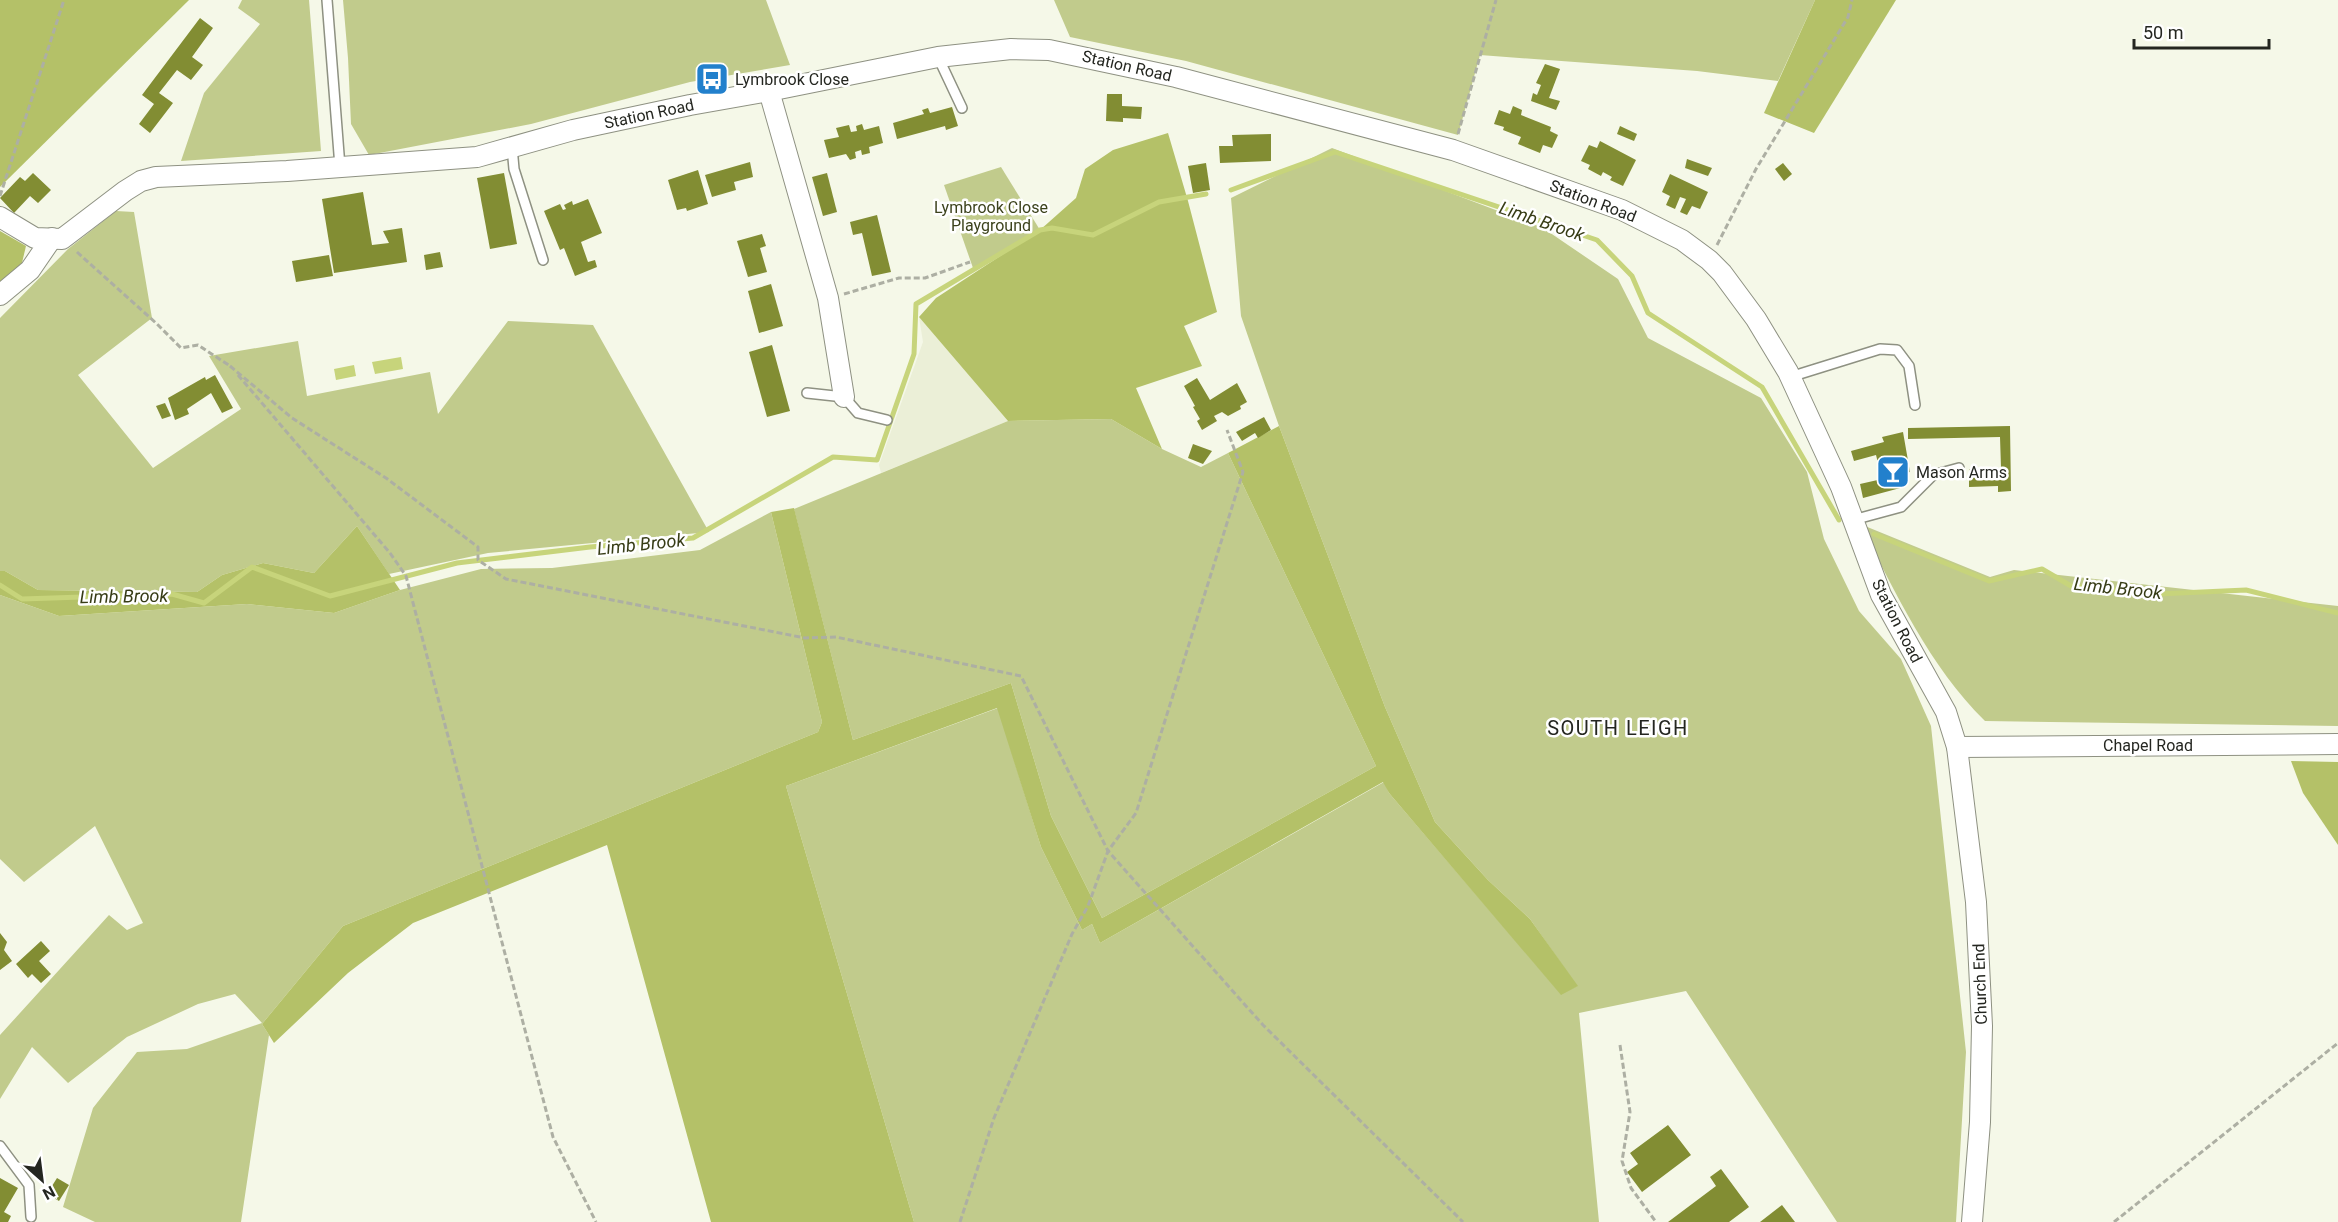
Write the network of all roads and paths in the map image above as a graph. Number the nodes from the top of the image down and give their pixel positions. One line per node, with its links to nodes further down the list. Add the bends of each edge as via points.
1 (64, 0): 11 (path)
2 (327, 0): 10 (lane)
3 (1496, 0): 9 (path)
4 (1852, 0): 15 (path, via 1848,17 1756,169)
5 (938, 57): 6 (street, Station Road); 7 (lane); 9 (street, Station Road, via 1011,49 1077,54)
6 (769, 92): 8 (street, Station Road, via 584,127); 18 (street)
7 (962, 108)
8 (512, 147): 10 (street, Station Road, via 477,157); 14 (lane, via 514,169)
9 (1453, 150): 15 (street, Station Road, via 1622,210 1682,240)
10 (340, 167): 13 (street, Station Road, via 148,179)
11 (0, 196)
12 (0, 217): 13 (street, via 35,238)
13 (57, 238): 17 (street, Station Road, via 30,270); 19 (path, via 181,348 198,345)
14 (543, 260)
15 (1709, 260): 20 (street, Station Road, via 1756,319)
16 (970, 262): 18 (path, via 925,278 899,278)
17 (0, 295)
18 (828, 298): 22 (street)
19 (230, 366): 30 (path, via 292,418 386,477 478,548 478,560 506,579 805,638 836,637 1021,676); 35 (path, via 406,576 553,1137)
20 (1790, 378): 23 (lane, via 1880,349 1897,350 1909,366); 27 (street, Station Road)
21 (807, 393): 22 (lane)
22 (844, 398): 24 (lane, via 858,413)
23 (1915, 405)
24 (887, 420)
25 (1227, 430): 30 (path, via 1243,472 1136,813)
26 (1959, 468): 27 (lane, via 1933,475 1901,507)
27 (1853, 520): 29 (street, Station Road, via 1881,595 1946,712)
28 (2338, 744): 29 (street, Chapel Road)
29 (1957, 747): 39 (street, Church End, via 1976,902 1982,1026)
30 (1108, 851): 36 (path, via 1088,906 1072,934 994,1118); 37 (path, via 1263,1025)
31 (2338, 1043): 40 (path)
32 (1620, 1045): 38 (path, via 1630,1112 1622,1161 1631,1188)
33 (0, 1146): 34 (lane, via 29,1185)
34 (32, 1217)
35 (596, 1222)
36 (960, 1222)
37 (1463, 1222)
38 (1656, 1222)
39 (1972, 1222)
40 (2114, 1222)

